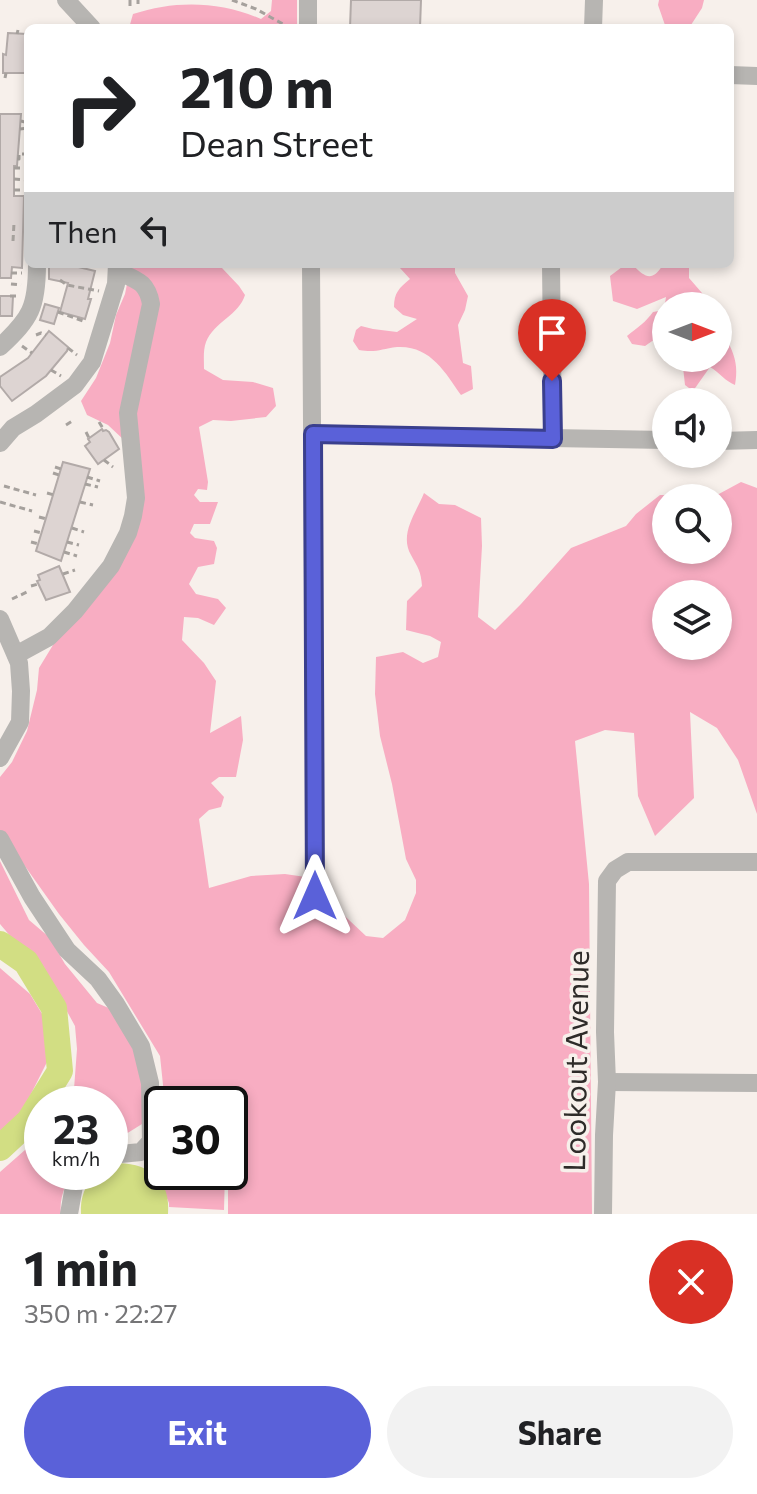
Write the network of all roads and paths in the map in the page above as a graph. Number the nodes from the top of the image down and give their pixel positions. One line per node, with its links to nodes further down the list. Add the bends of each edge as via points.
1 (66, 0): 7 (street)
2 (130, 0): 6 (path)
3 (232, 0): 8 (path)
4 (308, 0): 9 (street)
5 (594, 0): 10 (street)
6 (130, 8)
7 (88, 24)
8 (283, 24)
9 (308, 24)
10 (593, 24)
11 (734, 75): 12 (street)
12 (757, 76)
13 (21, 121): 14 (path)
14 (24, 123)
15 (24, 128): 16 (path)
16 (20, 129)
17 (24, 154): 18 (path)
18 (17, 159)
19 (14, 168): 20 (path)
20 (24, 168)
21 (14, 179): 22 (path)
22 (24, 180)
23 (14, 190): 24 (path)
24 (24, 190)
25 (14, 223): 26 (path)
26 (13, 241)
27 (117, 268): 51 (street, via 92,362 75,385); 96 (street, via 144,285 151,304 128,413 136,482 133,516 111,566 75,611 49,637)
28 (311, 268): 53 (street)
29 (551, 268): 55 (street)
30 (32, 269): 31 (path); 41 (street, via 33,306)
31 (11, 273)
32 (60, 280): 35 (path)
33 (11, 284): 34 (path)
34 (25, 285)
35 (99, 291)
36 (58, 312): 37 (path)
37 (90, 323)
38 (32, 332): 39 (path)
39 (46, 335)
40 (22, 346): 43 (path)
41 (0, 347)
42 (68, 348): 44 (path)
43 (32, 353)
44 (77, 355)
45 (51, 370): 46 (path)
46 (62, 377)
47 (74, 420): 49 (path)
48 (99, 422): 50 (path)
49 (66, 425)
50 (104, 430)
51 (3, 432)
52 (86, 432): 54 (path)
53 (313, 434): 55 (street); 100 (street)
54 (89, 438)
55 (553, 439): 56 (street)
56 (652, 440)
57 (757, 440): 58 (street)
58 (732, 441)
59 (104, 460): 61 (path)
60 (55, 467): 62 (path)
61 (113, 467)
62 (61, 469)
63 (53, 473): 64 (path)
64 (59, 475)
65 (87, 477): 66 (path)
66 (100, 481)
67 (85, 484): 69 (path)
68 (4, 486): 71 (path)
69 (98, 487)
70 (47, 493): 72 (path)
71 (36, 495)
72 (54, 495)
73 (0, 502): 76 (path)
74 (80, 502): 75 (path)
75 (93, 505)
76 (32, 511)
77 (39, 517): 78 (path)
78 (47, 519)
79 (72, 528): 81 (path)
80 (34, 531): 82 (path)
81 (84, 532)
82 (42, 533)
83 (31, 542): 85 (path)
84 (67, 542): 86 (path)
85 (39, 544)
86 (79, 545)
87 (64, 552): 88 (path)
88 (77, 556)
89 (75, 570): 90 (path)
90 (63, 574)
91 (38, 584): 92 (path)
92 (31, 586)
93 (27, 592): 94 (path)
94 (12, 599)
95 (0, 619): 96 (street)
96 (16, 655): 97 (street, via 20,722)
97 (0, 758)
98 (0, 839): 103 (street, via 67,950 98,979 141,1046 150,1083 151,1141 141,1152)
99 (757, 862): 101 (street, Lookout Avenue, via 628,862 607,881)
100 (315, 896)
101 (607, 1082): 102 (street); 106 (street, Lookout Avenue)
102 (757, 1083)
103 (128, 1153)
104 (73, 1190): 105 (street)
105 (69, 1214)
106 (603, 1214)

